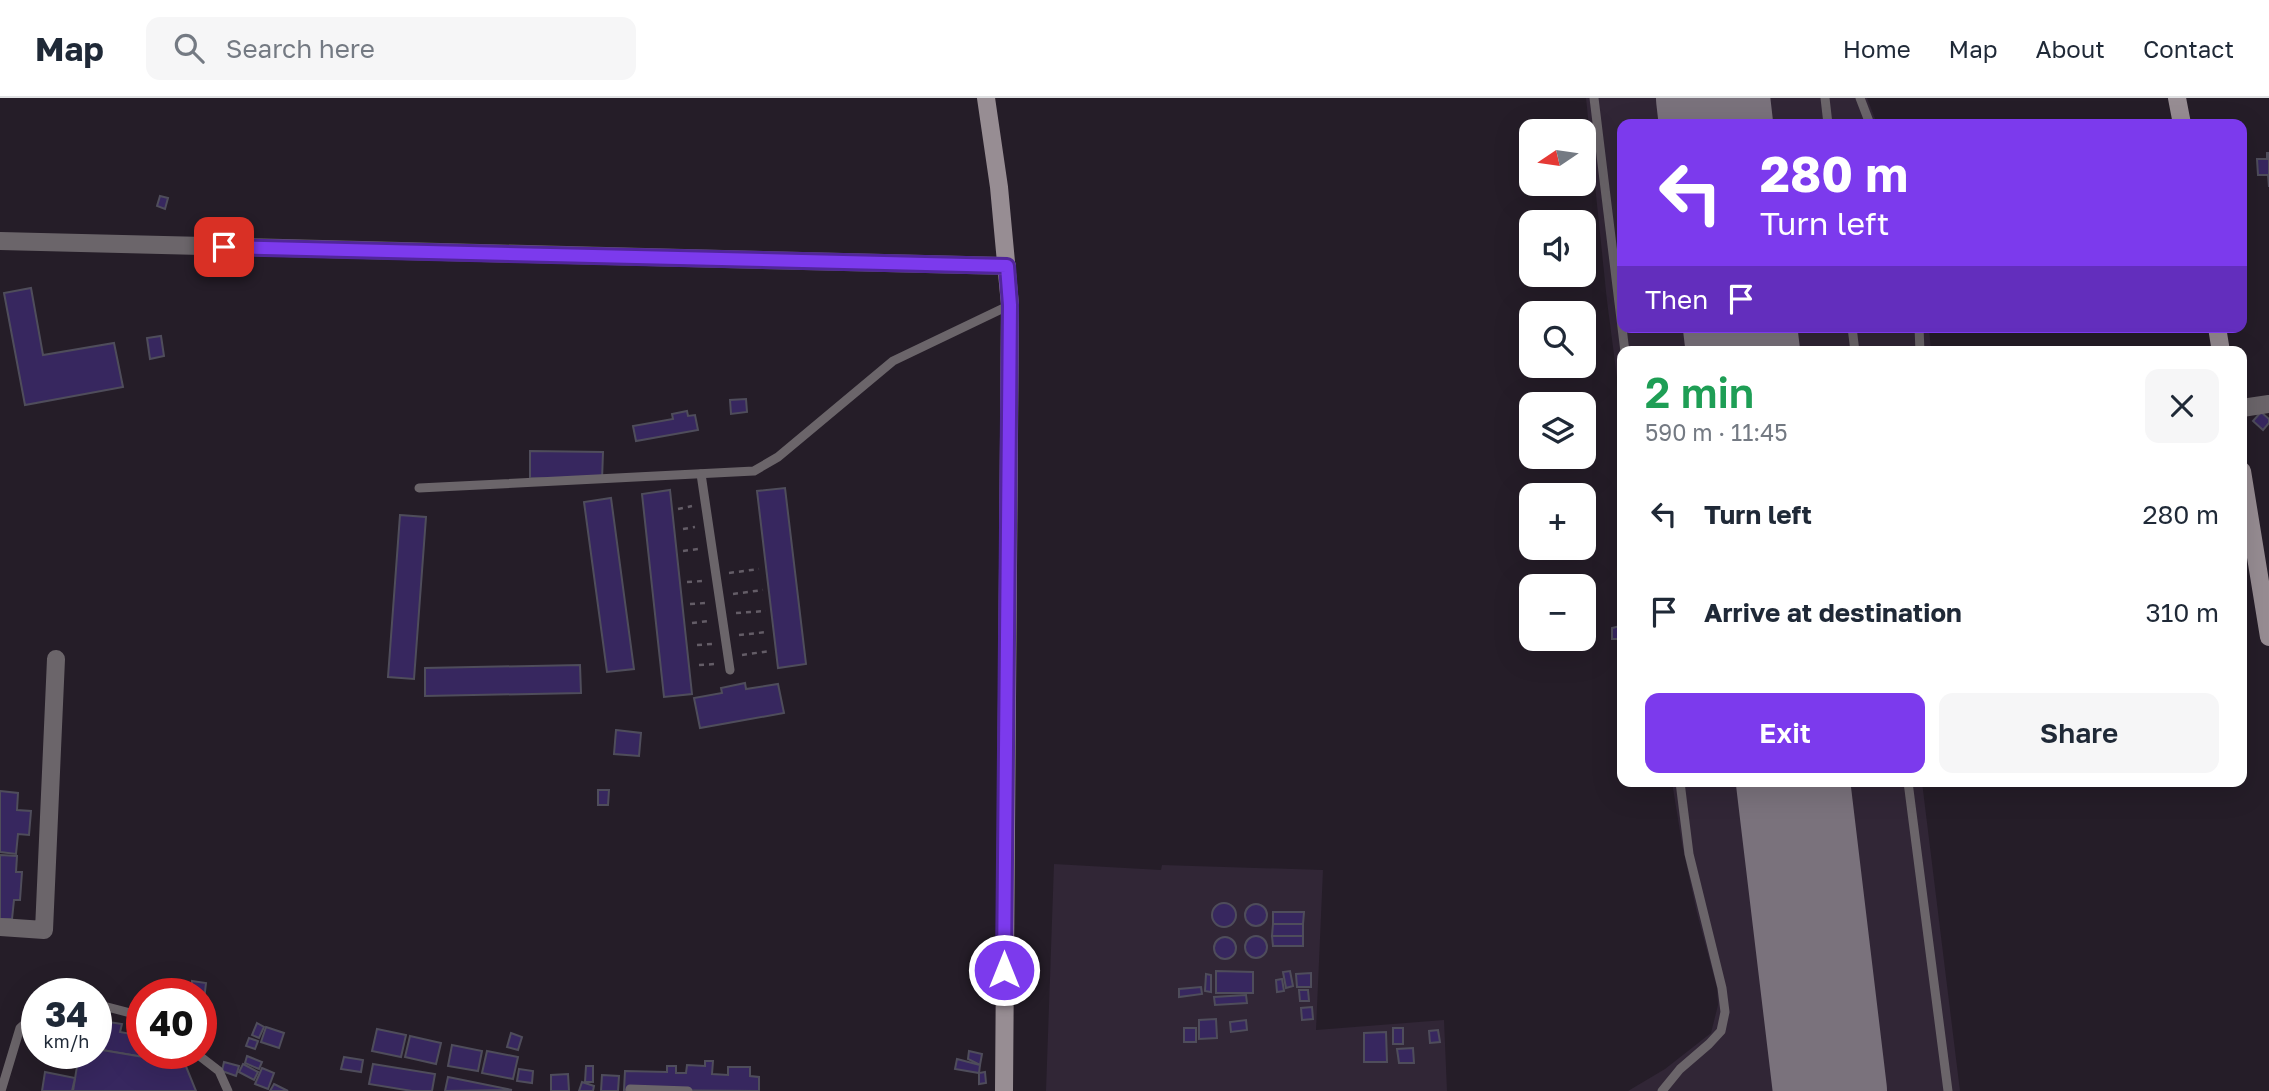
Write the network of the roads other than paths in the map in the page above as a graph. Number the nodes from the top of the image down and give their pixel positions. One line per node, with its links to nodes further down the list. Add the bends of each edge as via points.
1 (986, 98): 10 (street)
2 (1594, 98): 11 (lane)
3 (1825, 98): 6 (lane)
4 (1860, 98): 7 (lane)
5 (2177, 98): 8 (street)
6 (1827, 119)
7 (1868, 119)
8 (2181, 119)
9 (0, 241): 10 (street)
10 (1007, 266): 12 (street)
11 (1617, 286)
12 (1010, 305): 15 (lane, via 893,361 778,457 754,471); 30 (street)
13 (2269, 404): 14 (street)
14 (2247, 407)
15 (701, 474): 16 (lane); 20 (lane)
16 (419, 488)
17 (2247, 502): 18 (street)
18 (2269, 637)
19 (56, 659): 23 (street, via 44,930)
20 (729, 663)
21 (1681, 787): 31 (lane, via 1689,854 1724,1012 1721,1031)
22 (1909, 787): 32 (lane)
23 (0, 928)
24 (21, 1027): 27 (lane)
25 (216, 1069): 28 (lane)
26 (630, 1088): 29 (lane)
27 (1, 1091)
28 (228, 1091)
29 (688, 1091)
30 (1004, 1091)
31 (1662, 1091)
32 (1948, 1091)

